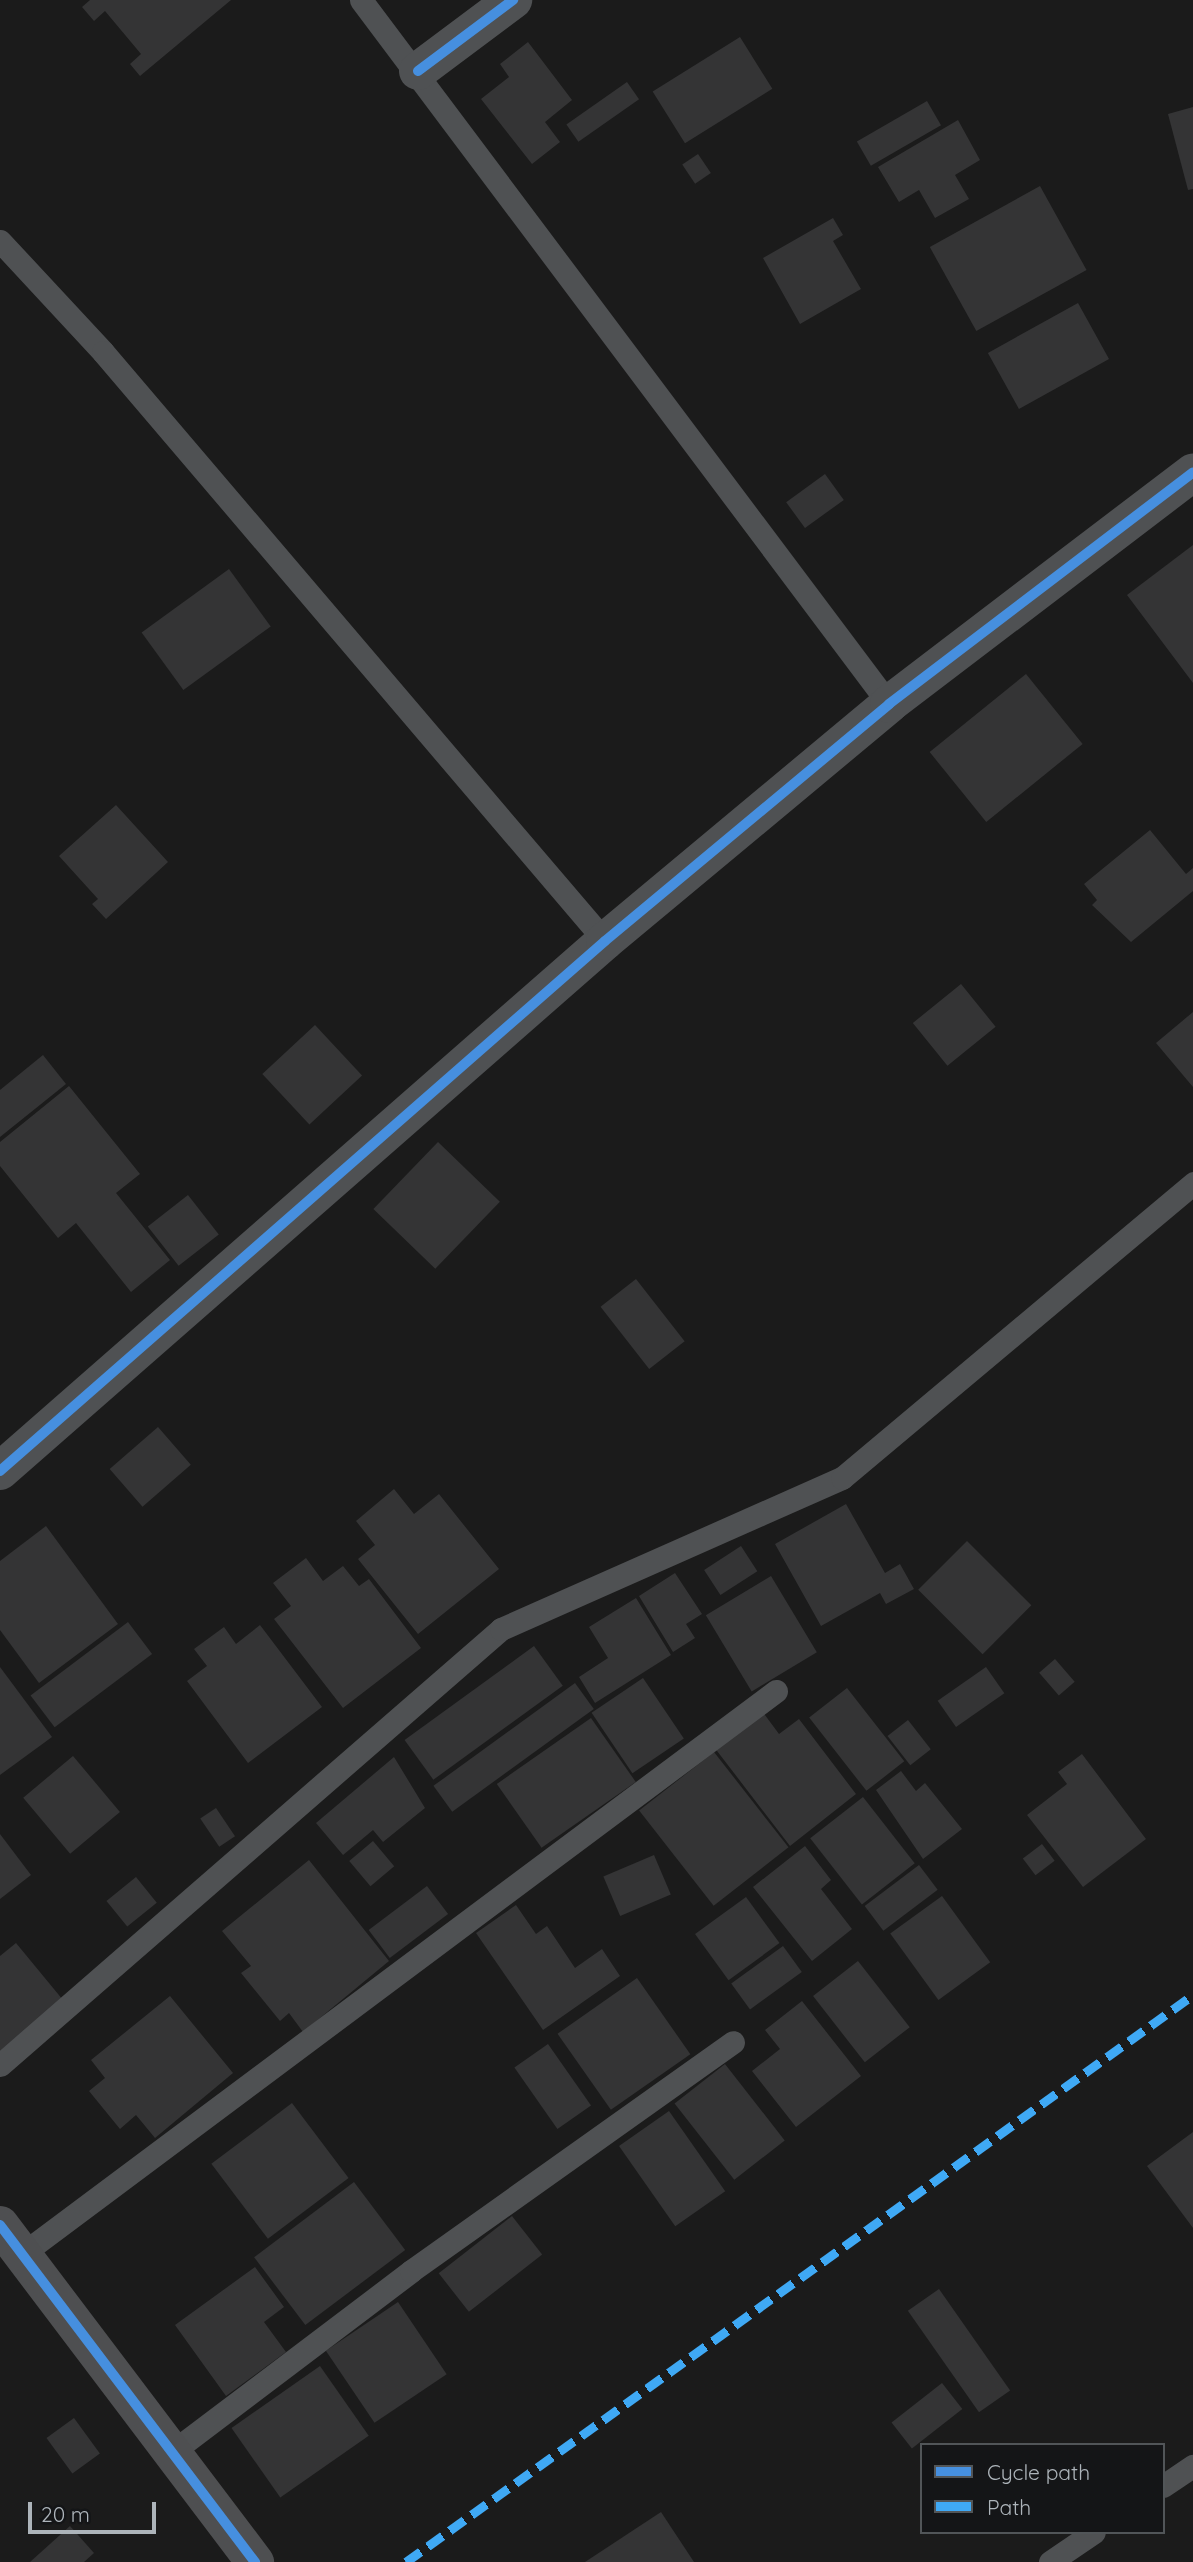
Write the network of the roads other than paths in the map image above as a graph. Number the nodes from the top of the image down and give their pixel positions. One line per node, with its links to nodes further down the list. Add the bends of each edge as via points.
1 (361, 0): 3 (lane)
2 (513, 0): 3 (street)
3 (418, 71): 6 (lane)
4 (0, 241): 7 (lane, via 103,352)
5 (1193, 472): 6 (street)
6 (889, 704): 7 (street)
7 (605, 941): 9 (street)
8 (1193, 1183): 12 (lane, via 842,1478 501,1629)
9 (0, 1471)
10 (776, 1692): 13 (lane)
11 (733, 2042): 14 (lane, via 411,2271)
12 (0, 2066)
13 (11, 2240): 14 (street)
14 (172, 2452): 18 (street)
15 (1193, 2466): 16 (lane)
16 (1165, 2485)
17 (1091, 2534): 19 (lane)
18 (255, 2562)
19 (1050, 2562)

